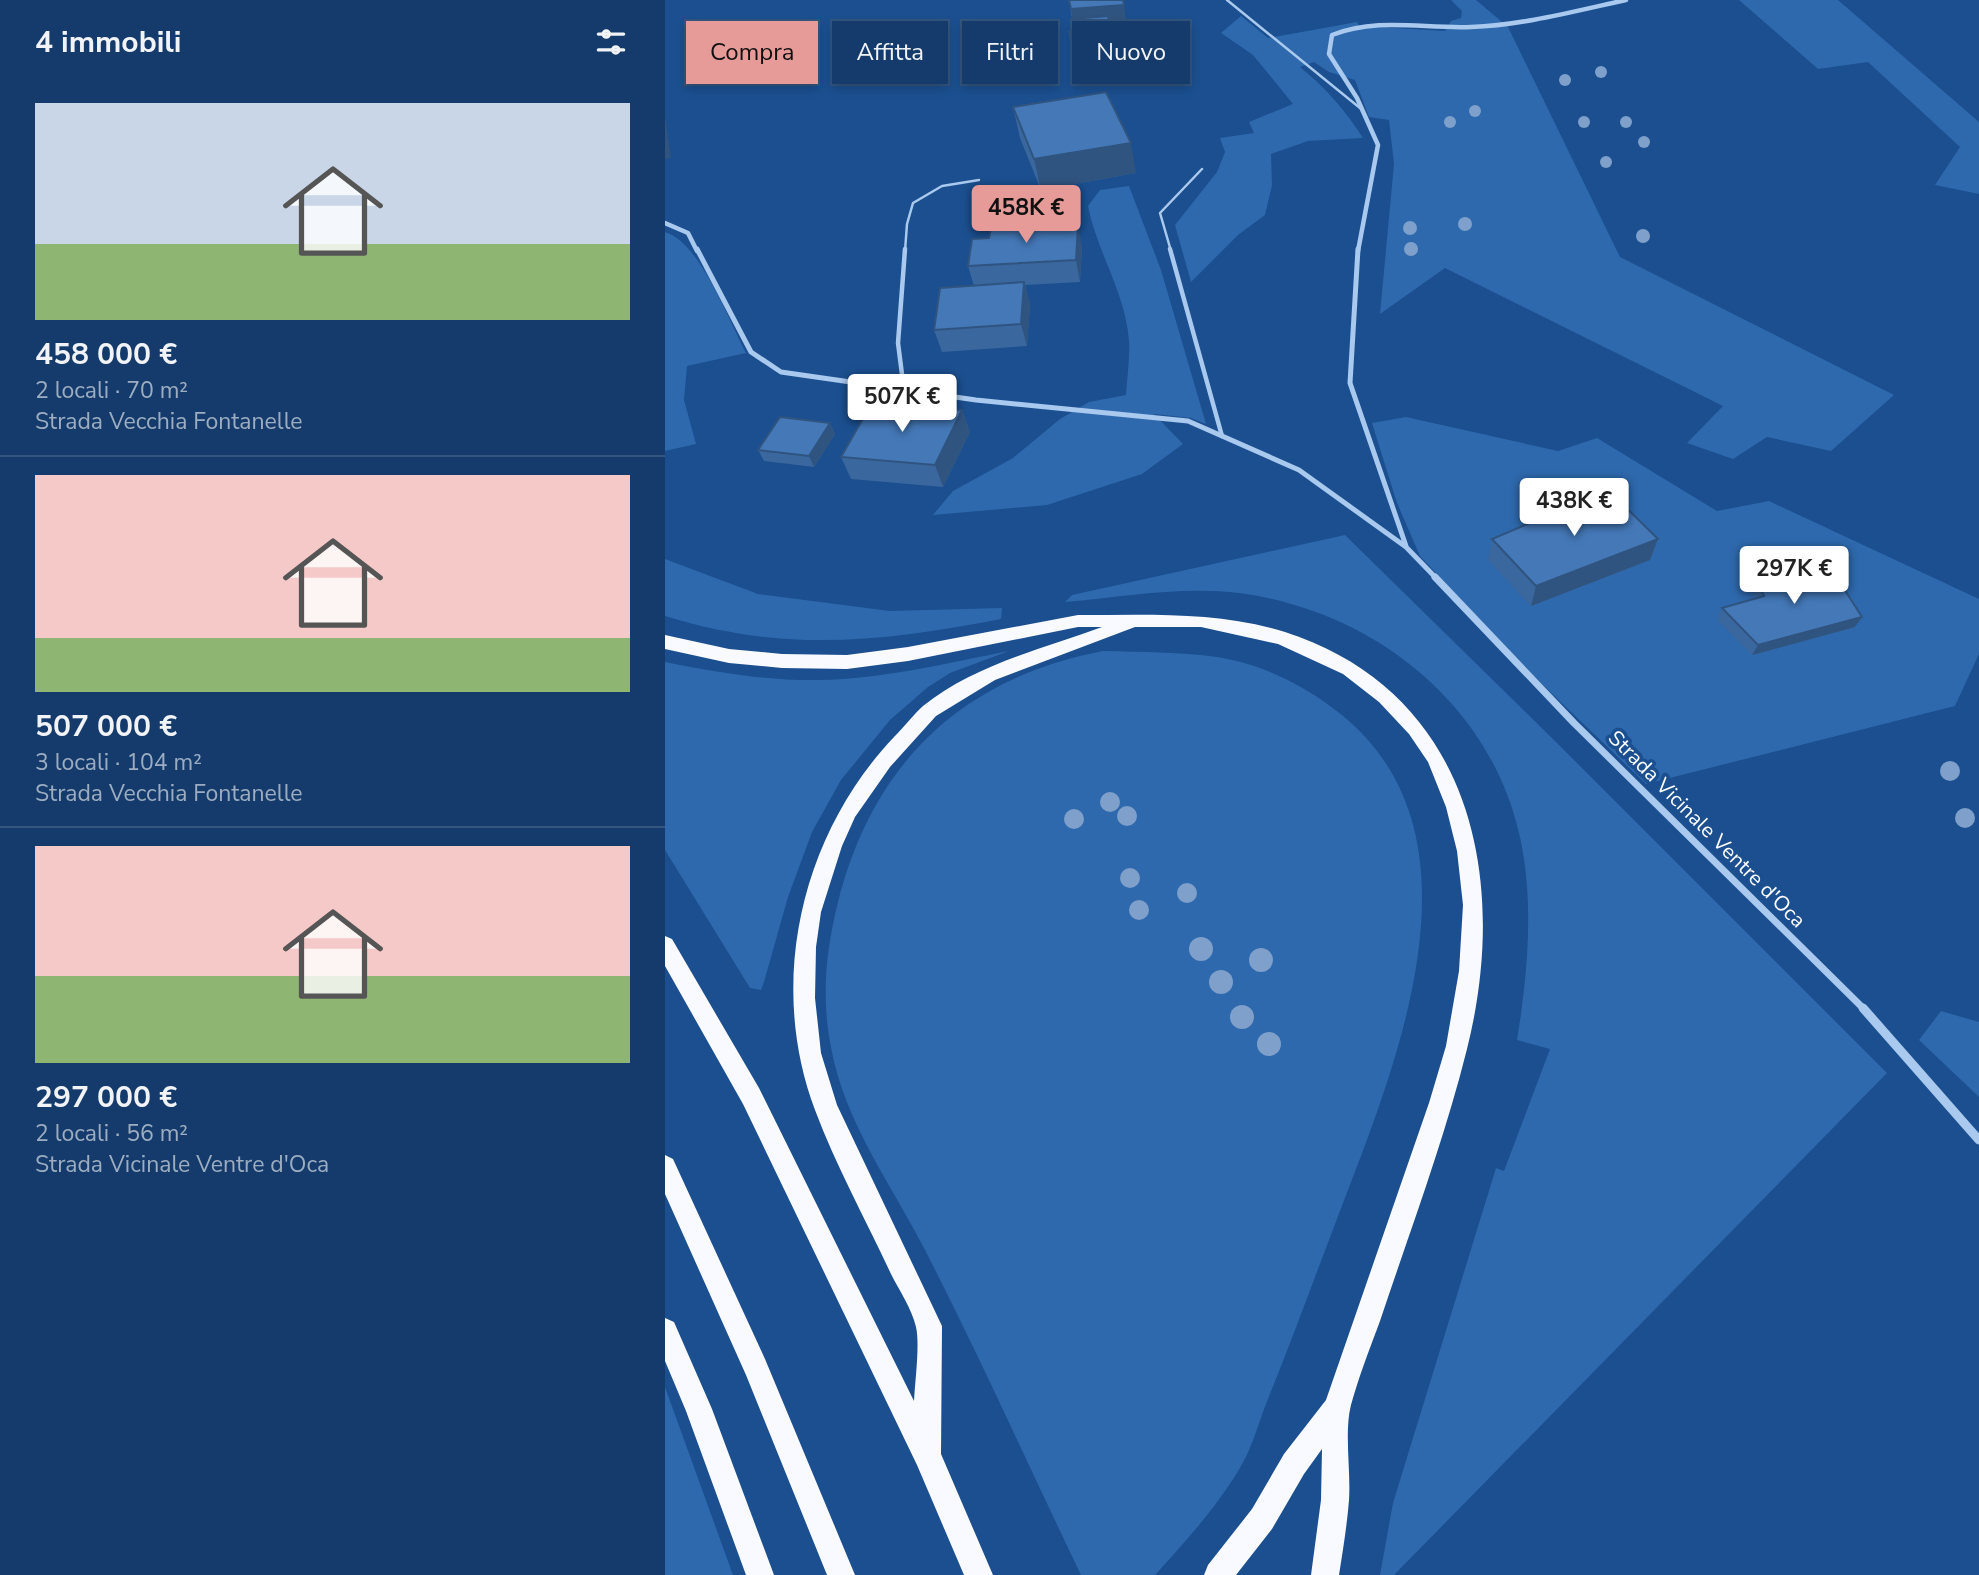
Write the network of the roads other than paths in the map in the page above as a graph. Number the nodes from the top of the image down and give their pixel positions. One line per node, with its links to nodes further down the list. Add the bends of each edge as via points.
1 (1227, 0): 3 (lane)
2 (1626, 0): 3 (street, Strada Vicinale Ventre d'Oca, via 1510,23 1345,29 1332,35 1329,54 1350,82)
3 (1360, 108): 9 (street, Strada Vicinale Ventre d'Oca, via 1378,145 1357,254 1350,383)
4 (1202, 169): 8 (lane, via 1160,213)
5 (979, 180): 7 (lane, via 942,186 913,203 907,224 898,343)
6 (665, 223): 7 (street, Strada Vicinale Ventre d'Oca, via 688,233 751,352 781,372)
7 (904, 390): 8 (street, Strada Vicinale Ventre d'Oca, via 1188,421)
8 (1222, 436): 9 (street, Strada Vicinale Ventre d'Oca, via 1299,470)
9 (1406, 547): 13 (street, Strada Vicinale Ventre d'Oca, via 1565,714 1865,1010)
10 (1138, 621): 11 (highway, via 1079,621 846,662 729,656); 16 (highway, via 1201,621 1244,628 1282,638 1349,669 1416,729 1436,759 1462,829 1473,905 1470,971 1457,1046); 17 (highway, via 989,676 930,711 865,784 832,846 814,902 804,998 810,1053 826,1108 929,1326)
11 (665, 642)
12 (665, 946): 17 (highway, via 751,1096)
13 (1979, 1140)
14 (665, 1167): 19 (highway, via 756,1368)
15 (665, 1331): 18 (highway)
16 (1336, 1408): 21 (highway, via 1294,1464 1262,1519); 22 (highway, via 1335,1500)
17 (927, 1455): 20 (highway)
18 (760, 1575)
19 (841, 1575)
20 (979, 1575)
21 (1218, 1575)
22 (1325, 1575)

